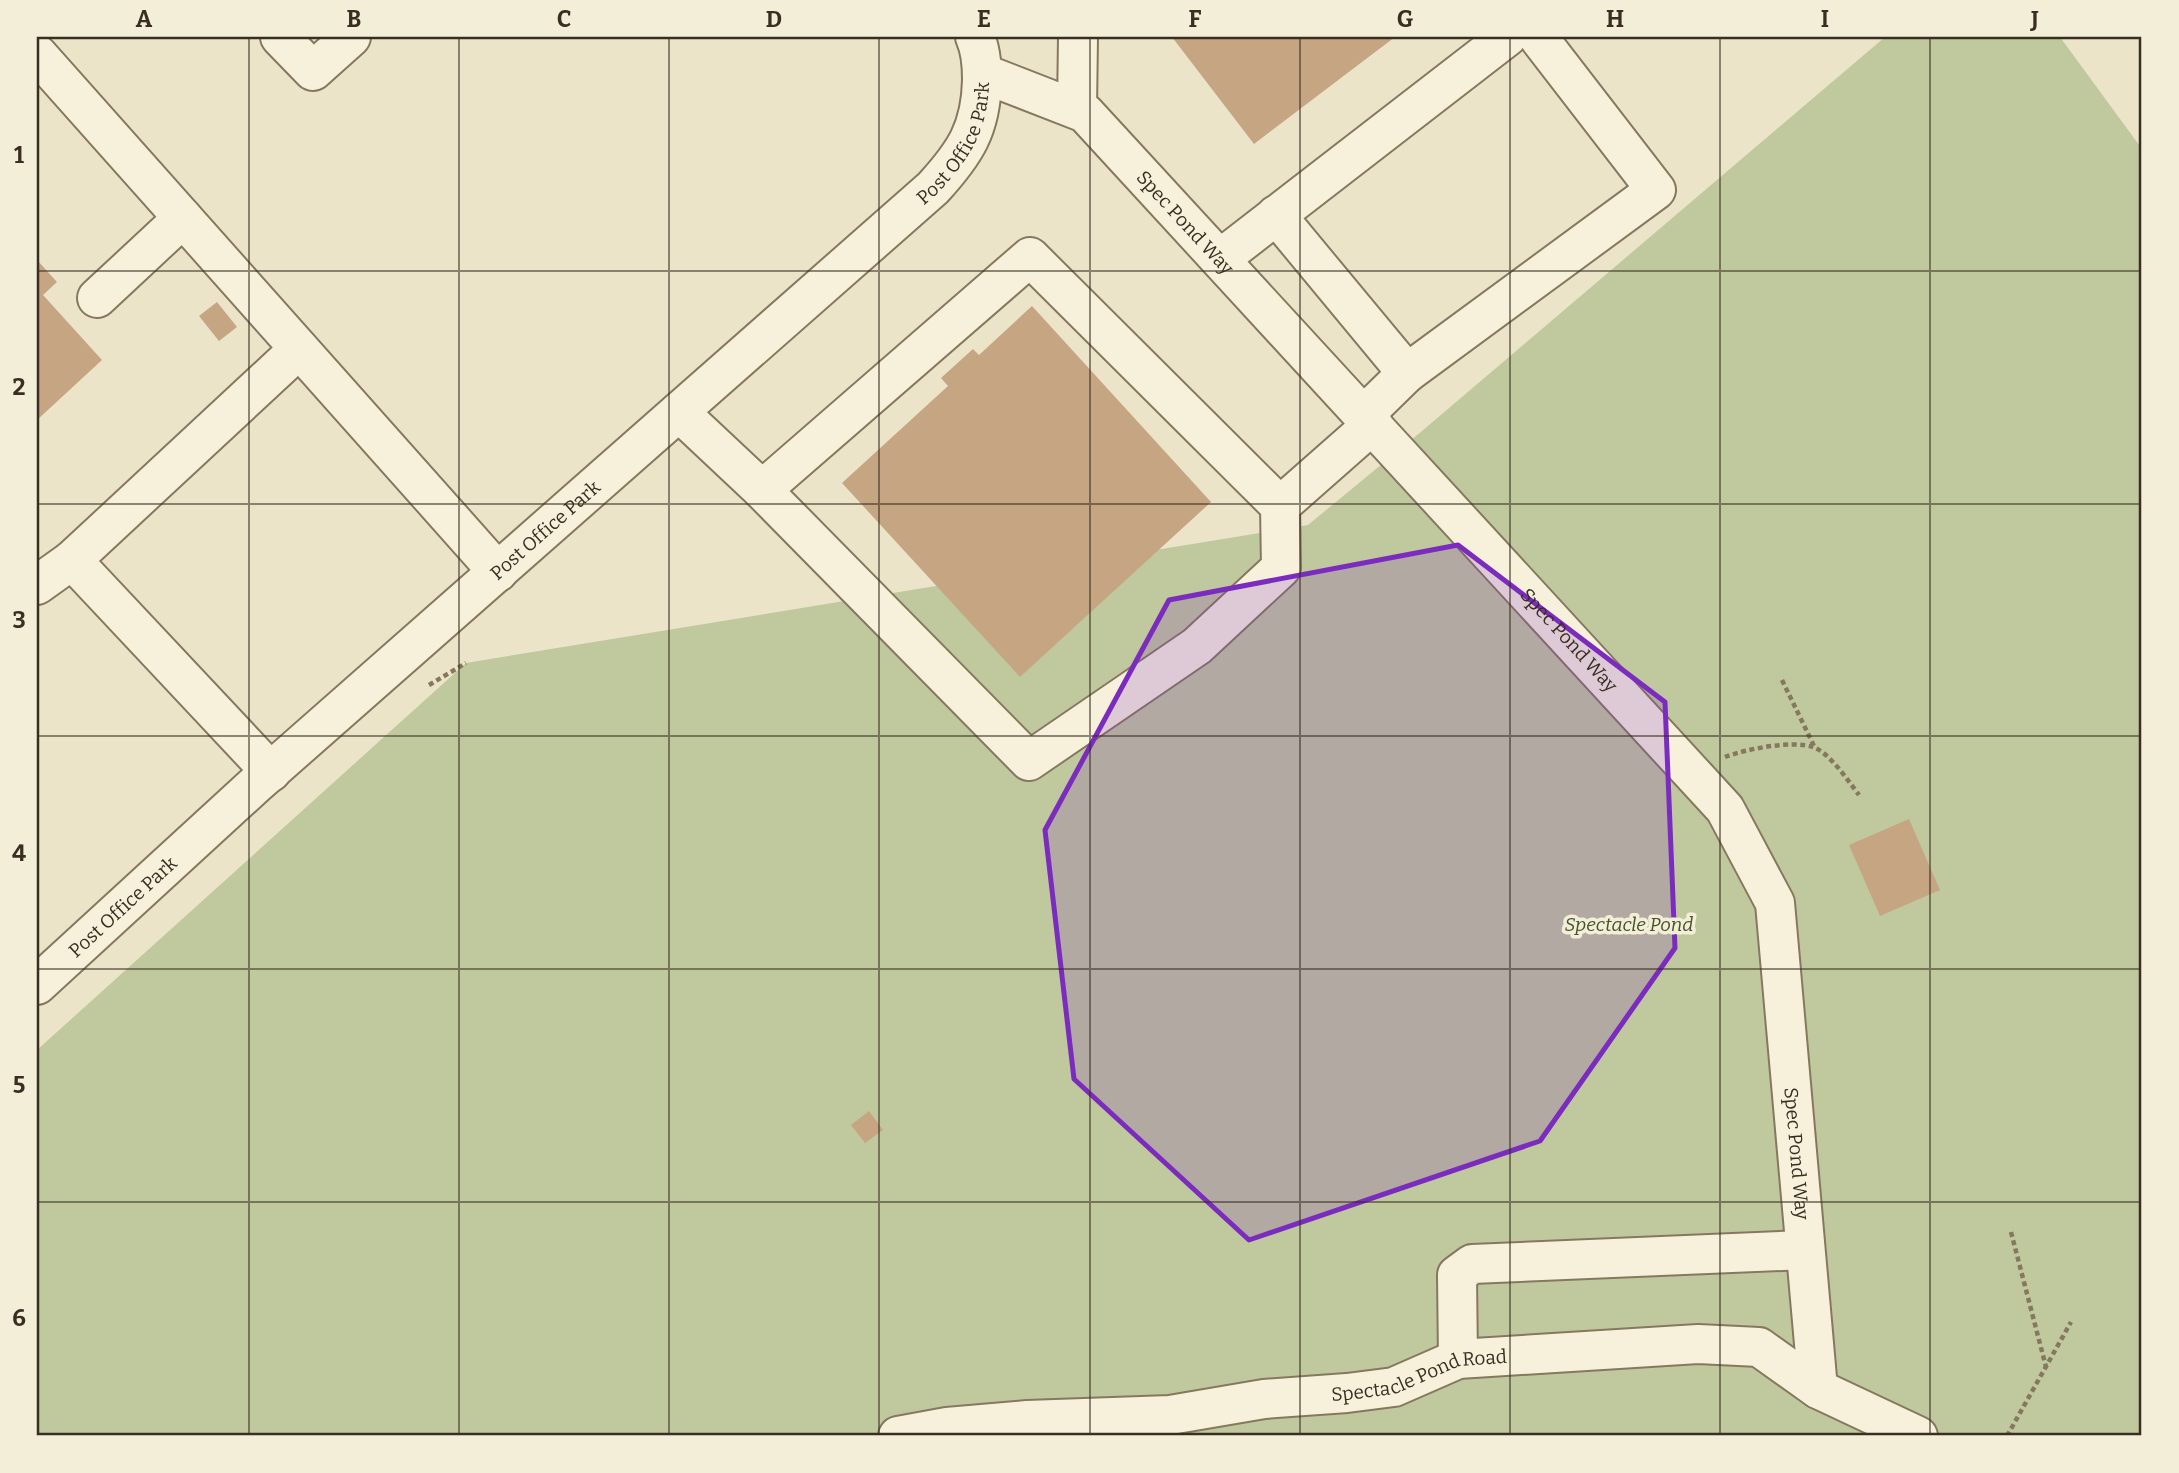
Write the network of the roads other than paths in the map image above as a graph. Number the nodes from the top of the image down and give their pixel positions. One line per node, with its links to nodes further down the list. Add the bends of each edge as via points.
1 (280, 37): 2 (street, via 313,71)
2 (351, 37)
3 (975, 37): 8 (street, Post Office Park)
4 (1078, 37): 9 (street)
5 (1507, 37): 10 (street)
6 (1538, 37): 15 (street, via 1656,190)
7 (37, 54): 11 (street)
8 (982, 74): 9 (street, Spec Pond Way); 16 (street, Post Office Park, via 982,104 974,131 957,161 933,188)
9 (1077, 109): 12 (street, Spec Pond Way)
10 (1276, 215): 12 (street); 15 (street)
11 (183, 218): 13 (street); 14 (street)
12 (1220, 259): 17 (street, Spec Pond Way)
13 (97, 298)
14 (299, 349): 20 (street); 21 (street)
15 (1408, 373): 17 (street)
16 (679, 411): 18 (street); 21 (street, Post Office Park)
17 (1368, 419): 19 (street); 25 (street, Spec Pond Way, via 1725,809 1775,903)
18 (762, 490): 19 (street, via 1030,257); 19 (street, via 1029,761 1196,646 1281,568)
19 (1280, 506)
20 (72, 560): 22 (street); 23 (street)
21 (498, 572): 23 (street, Post Office Park)
22 (37, 585)
23 (271, 772): 24 (street, Post Office Park)
24 (37, 985)
25 (1805, 1250): 26 (street, via 1472,1264 1457,1275); 27 (street, Spec Pond Way)
26 (1458, 1359): 27 (street, Spectacle Pond Road, via 1698,1344 1759,1347); 28 (street, Spectacle Pond Road, via 1394,1387 1264,1399 1170,1415 1027,1420)
27 (1818, 1389): 29 (street, Spectacle Pond Road)
28 (898, 1436)
29 (1918, 1436)

